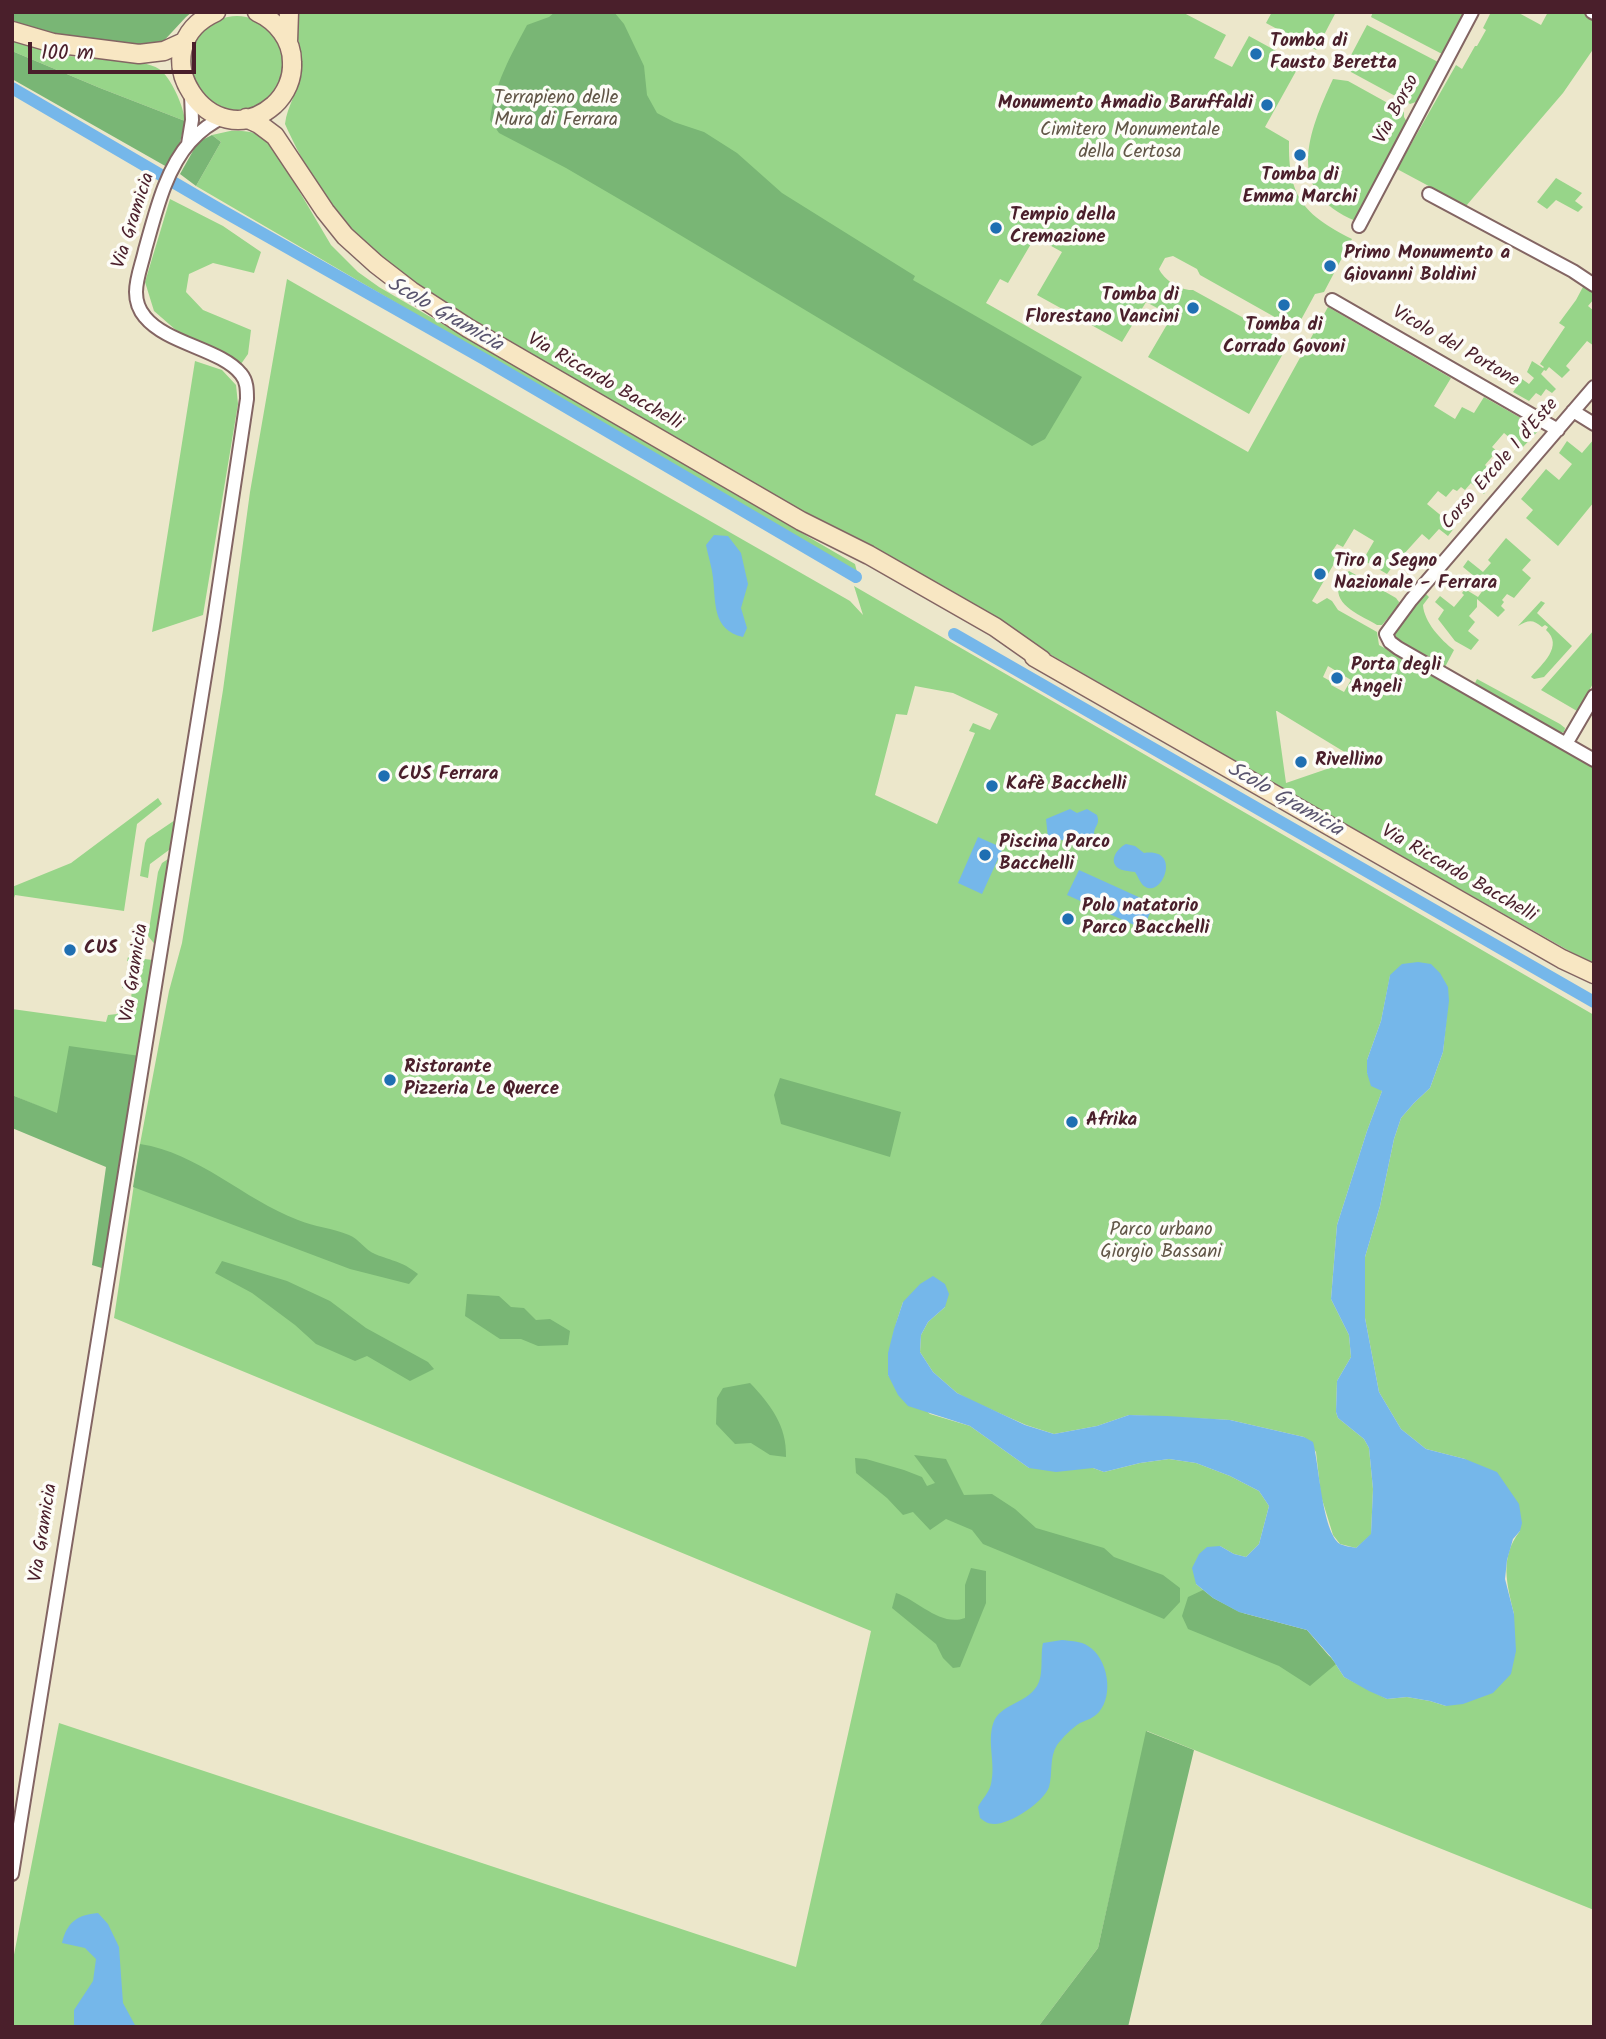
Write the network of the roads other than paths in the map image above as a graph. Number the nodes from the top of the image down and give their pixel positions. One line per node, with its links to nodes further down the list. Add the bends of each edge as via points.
1 (216, 12): 6 (main road, via 200,22)
2 (257, 12): 7 (main road, via 274,22)
3 (289, 12): 7 (main road)
4 (1472, 12): 16 (street, Via Borso)
5 (12, 32): 8 (main road, via 52,43)
6 (186, 41): 8 (main road, via 164,51); 9 (main road, Via Gramicia, via 181,65)
7 (288, 42): 10 (main road, via 291,74)
8 (139, 54): 9 (main road, via 162,61 178,72)
9 (187, 86): 11 (main road, via 205,109); 13 (street, Via Gramicia, via 192,120)
10 (280, 99): 12 (main road, via 261,114); 14 (main road, Via Riccardo Bacchelli)
11 (224, 117): 12 (main road); 13 (street, Via Gramicia)
12 (246, 118): 14 (main road, Via Riccardo Bacchelli)
13 (188, 144): 29 (street, Via Gramicia, via 162,192 137,282 138,304 157,328 237,370 245,380 247,399)
14 (283, 145): 26 (main road, Via Riccardo Bacchelli, via 340,231 411,291 468,328 802,522 839,550 919,590 989,636 1042,660)
15 (1429, 194): 17 (street)
16 (1359, 226)
17 (1594, 285)
18 (1332, 300): 22 (street, Vicolo del Portone)
19 (1594, 387): 20 (street, Corso Ercole I d'Este)
20 (1573, 411): 21 (street); 22 (street, Corso Ercole I d'Este)
21 (1594, 424)
22 (1558, 430): 24 (street, Corso Ercole I d'Este, via 1386,634 1398,648)
23 (1594, 696): 24 (street)
24 (1566, 744): 25 (street)
25 (1594, 760)
26 (1562, 959): 27 (main road, Via Riccardo Bacchelli); 28 (main road, Via Riccardo Bacchelli)
27 (1594, 974)
28 (1594, 983)
29 (12, 1874)

